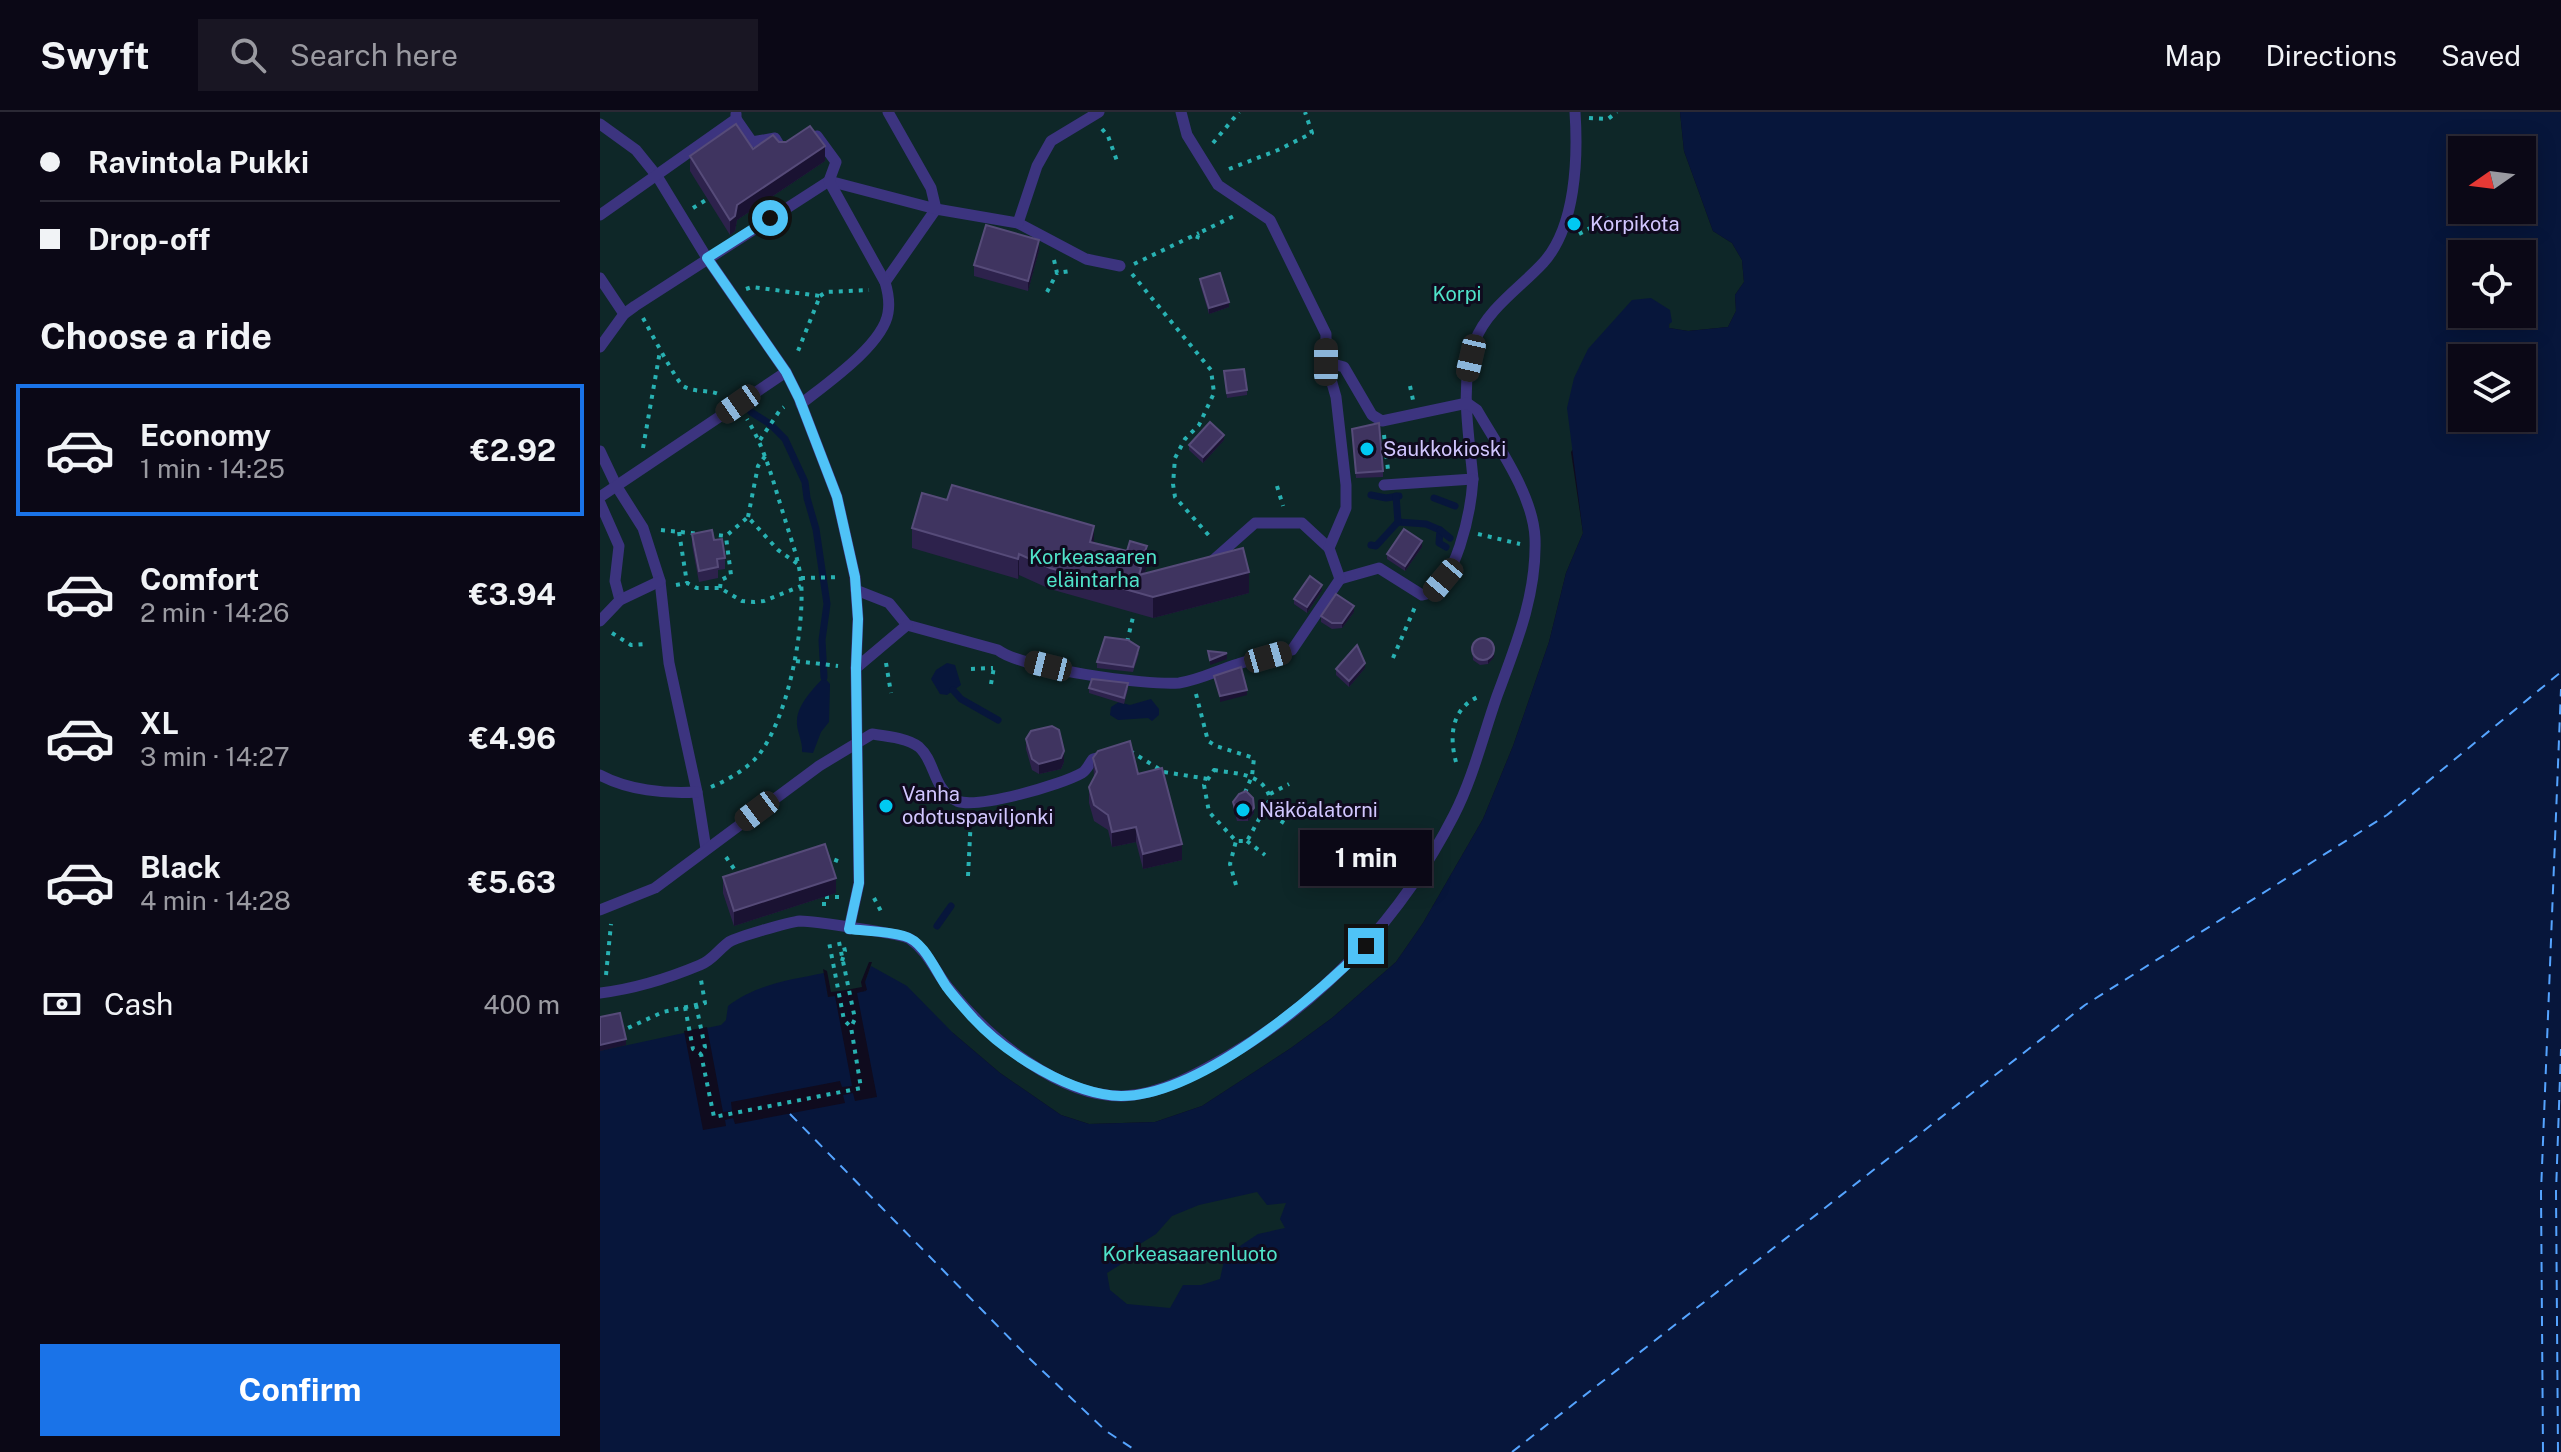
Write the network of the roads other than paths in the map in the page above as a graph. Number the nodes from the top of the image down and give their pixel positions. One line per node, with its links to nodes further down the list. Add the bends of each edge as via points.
1 (888, 112): 11 (lane, via 931,188)
2 (1181, 112): 20 (lane, via 1187,135 1218,185 1270,220 1326,334)
3 (1575, 114): 23 (lane, via 1574,181 1558,242 1476,339 1466,381)
4 (736, 115): 8 (lane, via 752,142 775,138 782,149); 9 (lane)
5 (1096, 115): 13 (lane, via 1051,141)
6 (600, 124): 9 (lane, via 636,150)
7 (803, 134): 10 (lane, via 813,131 836,162)
8 (793, 141)
9 (657, 176): 12 (lane); 14 (lane)
10 (829, 181): 11 (lane); 14 (lane); 17 (lane)
11 (936, 209): 13 (lane); 17 (lane)
12 (600, 215)
13 (1018, 223): 15 (lane, via 1086,259)
14 (707, 258): 18 (lane); 21 (lane)
15 (1120, 266)
16 (600, 278): 18 (lane)
17 (886, 285): 22 (lane, via 888,316 878,334)
18 (624, 314): 19 (lane)
19 (600, 347)
20 (1326, 362): 23 (lane, via 1344,367 1372,415 1382,421); 30 (lane, via 1336,397 1346,485 1346,508)
21 (786, 372): 22 (lane); 27 (lane)
22 (800, 401): 34 (lane, via 837,497)
23 (1467, 403): 25 (lane); 45 (lane, via 1477,410 1530,508 1535,537 1531,596 1453,816 1389,917 1331,981 1246,1046 1172,1084 1123,1096 1097,1094 1042,1070 976,1021 907,936)
24 (600, 451): 27 (lane)
25 (1473, 479): 26 (lane); 32 (lane, via 1466,531 1432,593 1419,593 1379,568)
26 (1387, 485)
27 (617, 487): 28 (lane); 33 (lane, via 643,528)
28 (600, 497)
29 (600, 503): 35 (lane, via 619,546 615,581)
30 (1329, 548): 31 (lane, via 1302,523 1255,523); 32 (lane)
31 (1202, 572)
32 (1340, 579): 37 (lane, via 1292,650 1182,683 1152,684 1063,671)
33 (661, 584): 35 (lane); 42 (lane, via 669,663)
34 (856, 590): 37 (lane, via 889,603); 38 (lane)
35 (620, 600): 36 (lane)
36 (602, 624)
37 (907, 625): 38 (lane)
38 (856, 668): 39 (lane)
39 (859, 743): 40 (lane, via 872,734 916,745 943,791 972,803 1056,783 1085,772 1093,759); 43 (lane); 45 (lane, via 859,883)
40 (1124, 751)
41 (600, 775): 42 (lane, via 617,784)
42 (697, 792): 43 (lane)
43 (710, 845): 44 (lane, via 655,888)
44 (600, 910)
45 (849, 929): 46 (lane, via 800,921 732,940 704,964)
46 (602, 993)

